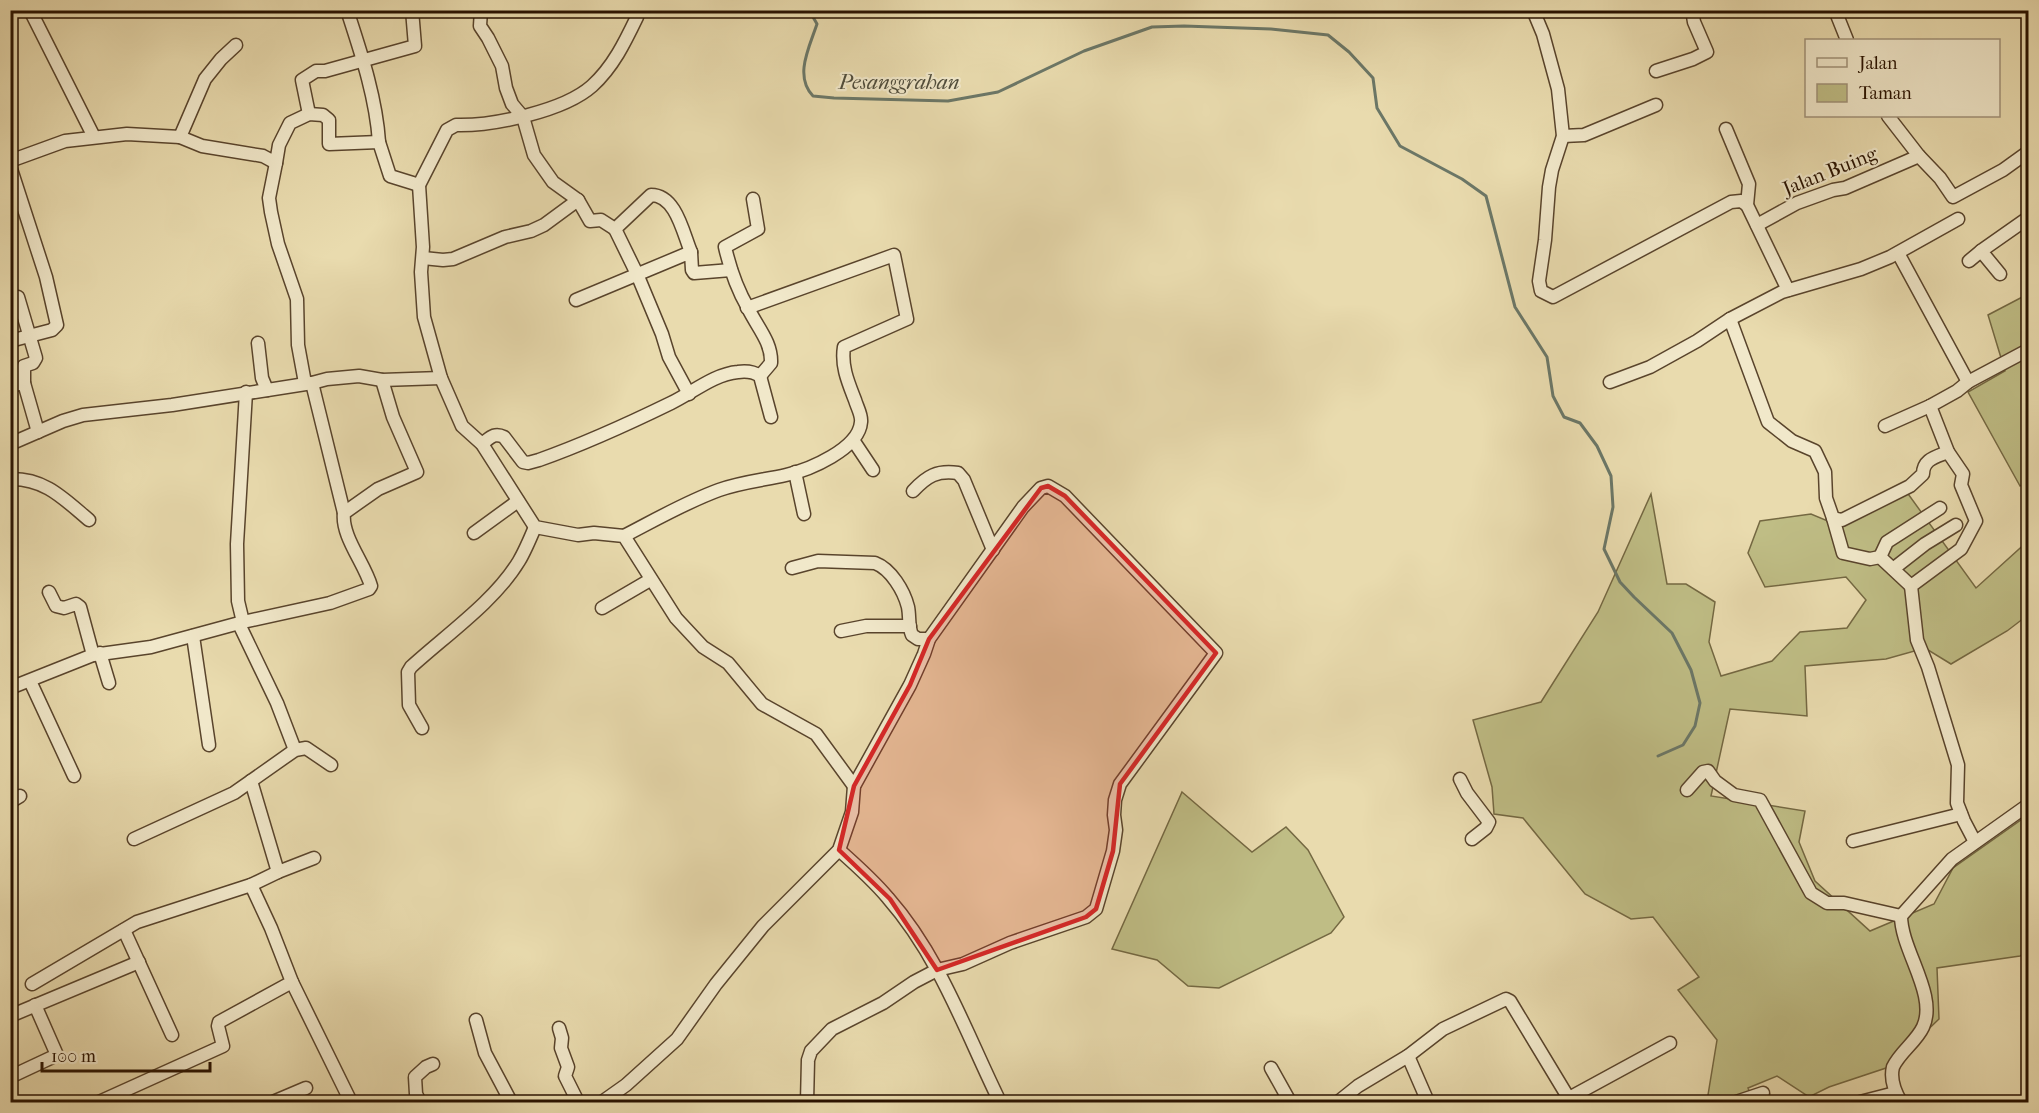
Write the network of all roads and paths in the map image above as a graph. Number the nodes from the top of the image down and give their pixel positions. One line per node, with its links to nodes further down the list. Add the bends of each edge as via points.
1 (30, 10): 19 (street)
2 (347, 10): 11 (street)
3 (412, 10): 11 (street, via 414,46)
4 (481, 10): 15 (street, via 480,26 502,66 512,104)
5 (638, 10): 15 (street, via 612,65 591,87)
6 (1533, 10): 18 (street, via 1557,89)
7 (1692, 10): 12 (street, via 1707,51)
8 (1835, 10): 9 (street)
9 (1847, 39)
10 (237, 45): 20 (street, via 205,79)
11 (364, 60): 14 (street, via 316,71 302,80); 21 (street)
12 (1656, 71)
13 (1656, 105): 18 (street, via 1584,135)
14 (309, 114): 21 (street, via 326,115 328,144); 25 (street, via 286,127)
15 (523, 117): 26 (street, via 450,127); 28 (street, via 542,168 557,186)
16 (1889, 117): 23 (street)
17 (1726, 129): 29 (street, via 1749,184)
18 (1563, 136): 29 (street, via 1552,170 1539,281 1540,291 1548,296 1578,285 1731,202)
19 (94, 137): 20 (street); 24 (street, via 65,141)
20 (180, 137): 25 (street, via 202,146 263,156)
21 (379, 142): 26 (street, via 390,177)
22 (2028, 153): 23 (street, via 1953,197)
23 (1919, 156): 32 (street, Jalan Buing, via 1845,188 1797,203)
24 (10, 163): 47 (street, via 57,324 52,330)
25 (276, 163): 57 (street, via 271,212 297,299 298,345)
26 (419, 185): 37 (street)
27 (753, 199): 39 (street, via 758,229 725,247)
28 (578, 200): 33 (street, via 590,221 601,220); 37 (street, via 531,231 505,237 453,259)
29 (1747, 205): 32 (street)
30 (2028, 218): 34 (street)
31 (1958, 219): 36 (street)
32 (1756, 225): 42 (street)
33 (615, 229): 35 (street, via 654,194 671,205); 40 (street)
34 (1981, 251): 38 (street); 41 (street)
35 (691, 252): 39 (street, via 694,273); 40 (street)
36 (1898, 253): 42 (street, via 1861,269); 54 (street)
37 (423, 258): 52 (street, via 424,317)
38 (1969, 261)
39 (731, 270): 45 (street)
40 (637, 274): 44 (street); 61 (street, via 669,357)
41 (2000, 274)
42 (1788, 290): 46 (street)
43 (18, 297): 47 (street)
44 (576, 300)
45 (747, 308): 51 (street, via 772,354 771,363); 66 (street, via 894,255 907,318 844,347 845,376 861,422)
46 (1730, 319): 55 (street, via 1650,367); 78 (street, via 1768,422 1792,441 1815,452 1825,472 1826,498)
47 (30, 334): 48 (street); 56 (street, via 36,358 24,366)
48 (10, 341)
49 (258, 343): 59 (street)
50 (2028, 350): 54 (street)
51 (760, 376): 61 (street, via 739,371); 63 (street)
52 (441, 378): 53 (street); 68 (street, via 462,426)
53 (382, 380): 57 (street, via 359,376); 76 (street, via 396,426 417,472 378,489)
54 (1968, 381): 62 (street)
55 (1610, 382)
56 (24, 383): 58 (street); 65 (street)
57 (308, 383): 59 (street); 76 (street)
58 (10, 386)
59 (267, 390): 60 (street)
60 (246, 392): 65 (street, via 83,415); 92 (street, via 237,544)
61 (689, 394): 68 (street, via 580,444 528,463 500,435 493,435)
62 (1930, 406): 64 (street); 69 (street)
63 (771, 417)
64 (1885, 426)
65 (38, 432): 67 (street)
66 (853, 440): 70 (street); 71 (street, via 843,449)
67 (10, 444)
68 (482, 444): 74 (street)
69 (1948, 452): 78 (street, via 1929,459 1923,474 1910,486 1842,520); 89 (street, via 1963,474 1961,486 1976,521 1961,549)
70 (873, 470)
71 (795, 472): 77 (street); 83 (street, via 721,489)
72 (10, 479): 79 (street, via 32,480 47,487)
73 (913, 491): 84 (street, via 926,477 944,471 958,473)
74 (519, 501): 81 (street); 82 (street)
75 (1940, 508): 85 (street, via 1887,542)
76 (344, 513): 92 (street, via 370,588 330,603)
77 (804, 514)
78 (1833, 518): 85 (street, via 1843,553 1870,559)
79 (89, 520)
80 (1956, 525): 87 (street)
81 (536, 527): 83 (street, via 578,535); 101 (street, via 509,575 408,672 409,705)
82 (474, 533)
83 (624, 536): 88 (street)
84 (993, 550): 96 (street); 123 (street, via 1023,507 1048,486 1065,496 1216,652 1120,784 1115,800 1113,851 1096,909 1086,917 963,964)
85 (1880, 556): 87 (street)
86 (792, 568): 93 (street, via 818,561 883,566 903,594)
87 (1893, 569): 89 (street)
88 (650, 580): 91 (street); 108 (street, via 676,618 703,647 728,663 762,705 816,734)
89 (1911, 586): 111 (street, via 1917,640 1958,765 1957,803)
90 (49, 592): 97 (street, via 56,606 80,607)
91 (602, 608)
92 (241, 623): 95 (street); 103 (street)
93 (910, 626): 94 (street, via 866,626); 96 (street, via 915,638)
94 (841, 631)
95 (193, 636): 97 (street, via 151,647); 102 (street)
96 (929, 639): 108 (street, via 910,686)
97 (97, 654): 98 (street); 99 (street)
98 (30, 681): 100 (street); 105 (street)
99 (109, 683)
100 (10, 688)
101 (422, 728)
102 (209, 746)
103 (295, 750): 104 (street, via 306,748); 107 (street)
104 (331, 765)
105 (74, 776)
106 (1460, 779): 113 (street, via 1489,822)
107 (251, 780): 112 (street, via 207,807); 118 (street)
108 (855, 786): 116 (street, via 852,812)
109 (1687, 790): 120 (street, via 1708,771 1734,795 1760,800 1811,893 1827,903)
110 (2028, 805): 115 (street)
111 (1961, 814): 114 (street); 115 (street)
112 (134, 838)
113 (1472, 839)
114 (1853, 841)
115 (1975, 842): 120 (street, via 1952,859)
116 (839, 850): 123 (street, via 890,899); 146 (street, via 763,926 677,1039 626,1086)
117 (314, 858): 118 (street)
118 (278, 872): 119 (street)
119 (251, 885): 121 (street, via 137,922); 124 (street)
120 (1901, 916): 138 (street, via 1904,941 1924,991 1926,1013 1915,1040 1893,1067)
121 (124, 930): 122 (street); 125 (street)
122 (139, 962): 126 (street); 130 (street)
123 (937, 970): 147 (street, via 832,1029 811,1051); 148 (street)
124 (292, 982): 140 (street, via 219,1022 223,1046); 142 (street)
125 (32, 984)
126 (35, 1005): 127 (street); 135 (street, via 57,1055)
127 (10, 1016)
128 (476, 1020): 144 (street, via 485,1053)
129 (559, 1028): 145 (street, via 568,1067 565,1076)
130 (172, 1035)
131 (1670, 1042): 139 (street)
132 (1408, 1056): 139 (street, via 1443,1029 1506,999); 150 (street); 151 (street)
133 (433, 1064): 143 (street, via 415,1077)
134 (1271, 1068): 149 (street)
135 (10, 1077)
136 (306, 1088): 141 (street)
137 (1763, 1093): 152 (street)
138 (1898, 1098): 153 (street)
139 (1570, 1100)
140 (99, 1102)
141 (273, 1102)
142 (351, 1102)
143 (420, 1102)
144 (511, 1102)
145 (578, 1102)
146 (602, 1102)
147 (807, 1102)
148 (1000, 1102)
149 (1290, 1102)
150 (1338, 1102)
151 (1428, 1102)
152 (1736, 1102)
153 (1860, 1102)

